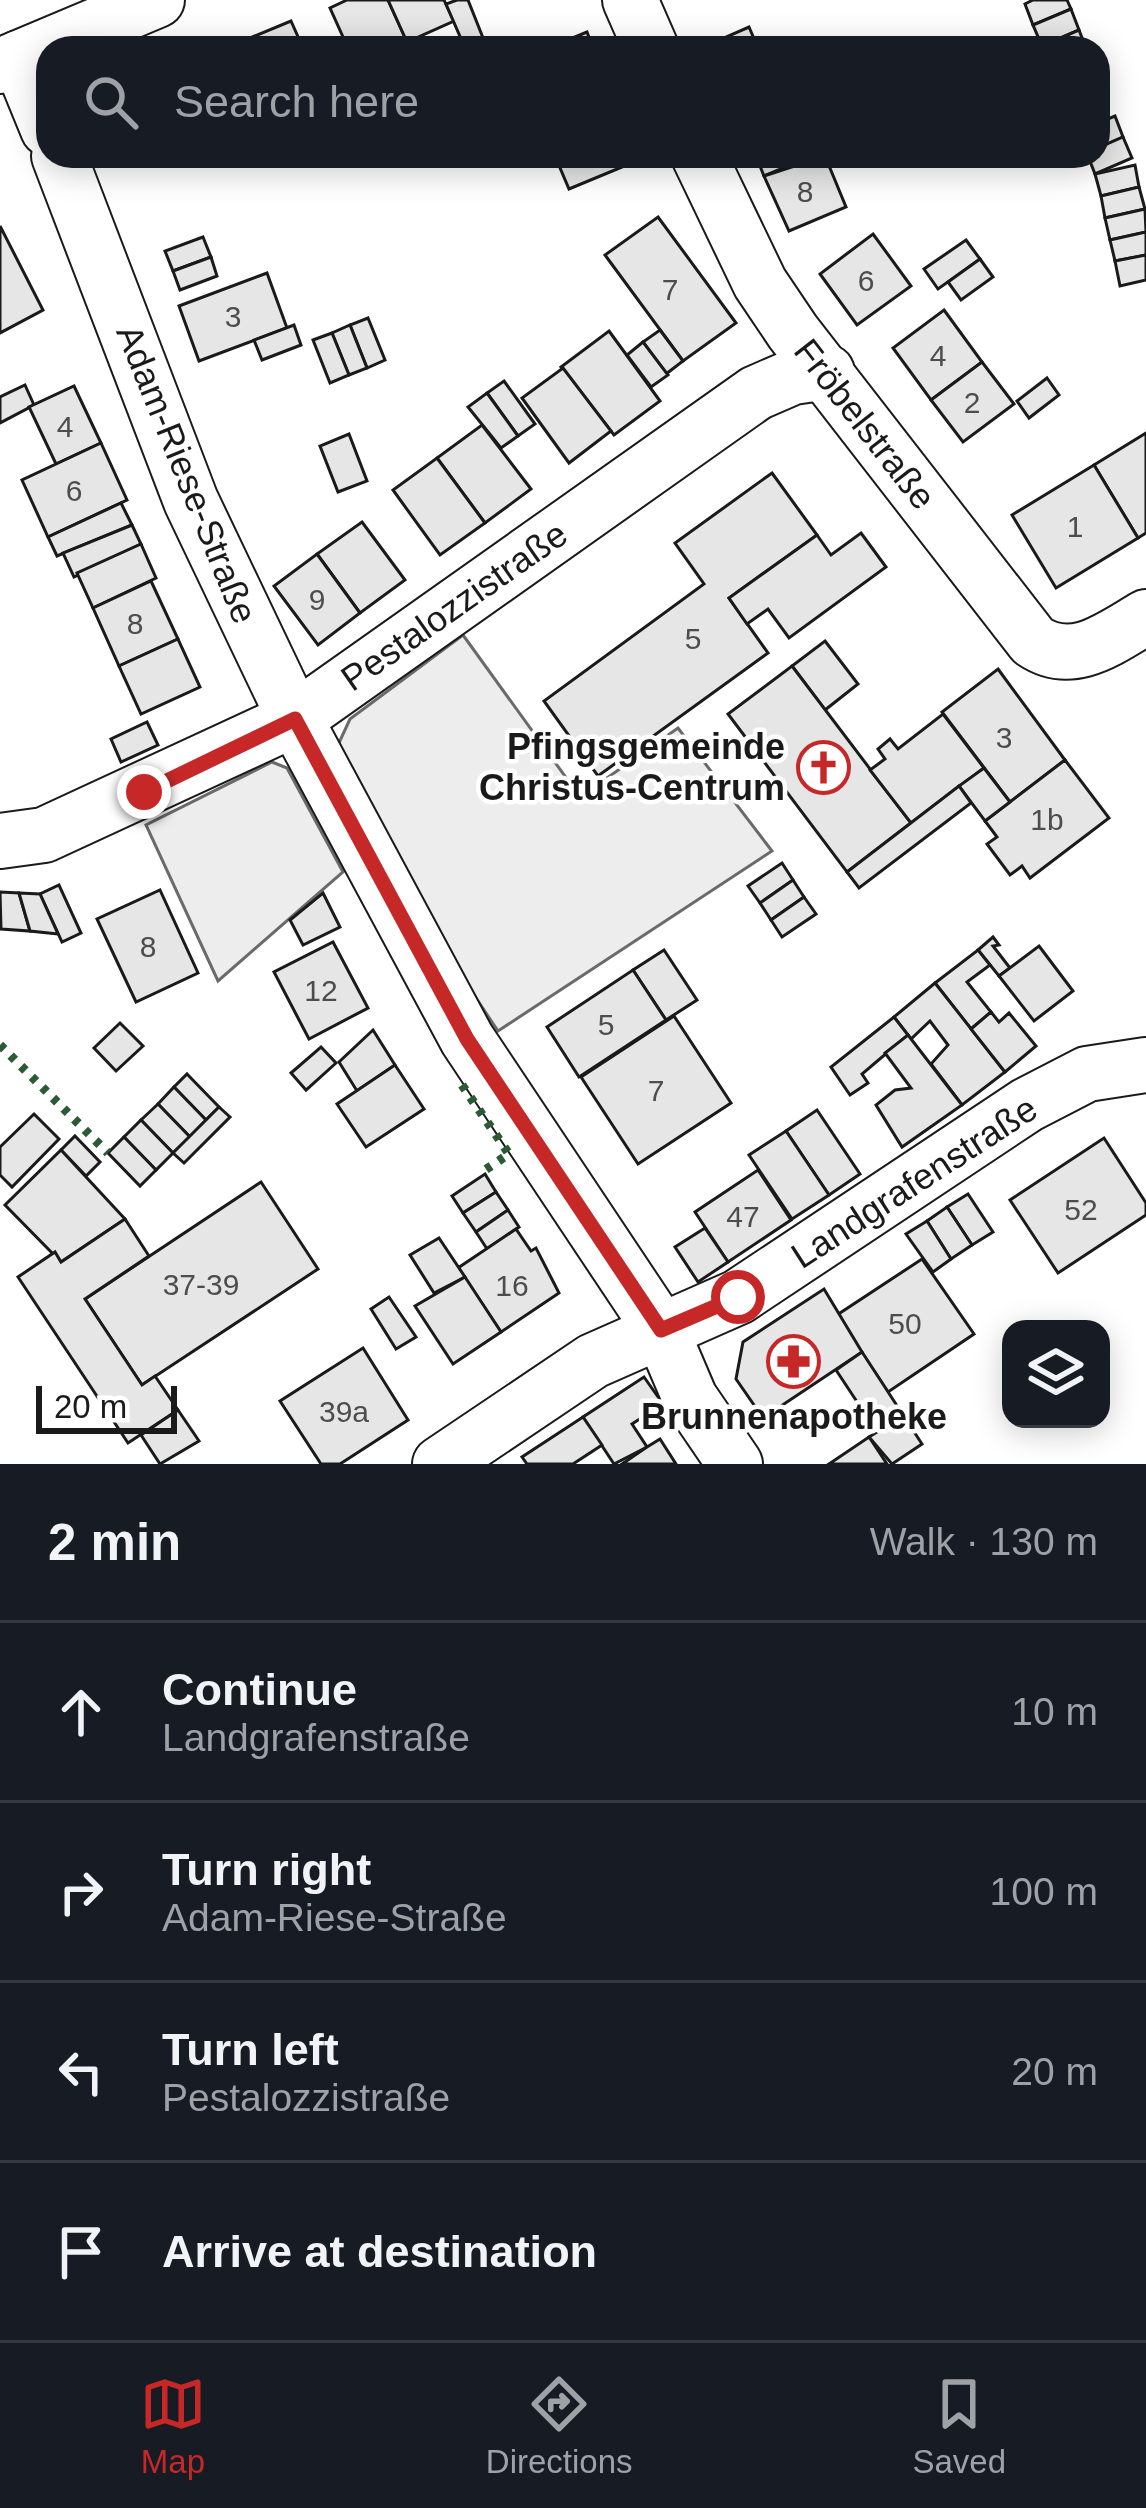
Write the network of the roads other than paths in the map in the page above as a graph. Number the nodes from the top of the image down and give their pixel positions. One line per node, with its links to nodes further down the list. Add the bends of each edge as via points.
1 (157, 0): 3 (street)
2 (630, 0): 4 (street)
3 (71, 36)
4 (646, 36)
5 (9, 62): 6 (street)
6 (36, 108)
7 (64, 168): 11 (street, Adam-Riese-Straße, via 191,501)
8 (705, 168): 9 (street, Fröbelstraße, via 760,283)
9 (827, 372): 10 (street, Fröbelstraße, via 1033,641 1072,653); 11 (street, Pestalozzistraße, via 756,393)
10 (1146, 617)
11 (295, 719): 12 (street, Pestalozzistraße, via 44,835); 14 (street, Adam-Riese-Straße, via 467,1039)
12 (0, 841)
13 (1146, 1065): 14 (street, Landgrafenstraße, via 1087,1074 1027,1105 738,1297)
14 (661, 1330): 15 (street, Landgrafenstraße, via 592,1361); 16 (street, Adam-Riese-Straße, via 690,1398)
15 (440, 1464)
16 (735, 1464)

